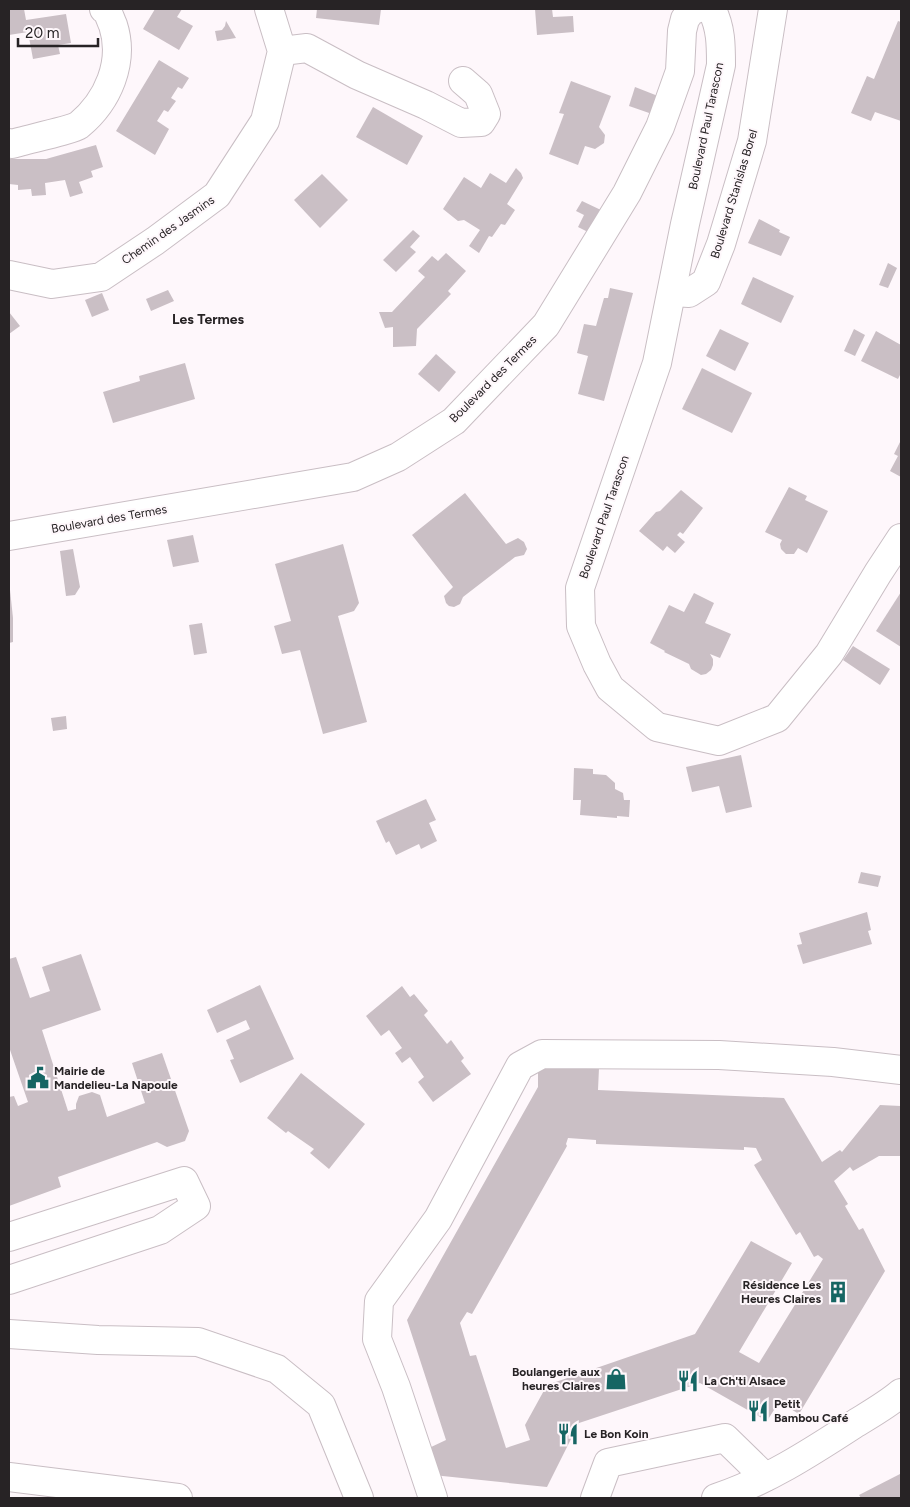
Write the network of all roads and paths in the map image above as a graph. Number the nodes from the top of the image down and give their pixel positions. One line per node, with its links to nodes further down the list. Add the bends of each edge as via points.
1 (104, 9): 8 (street, via 108,11 116,36 115,70 104,98 78,126)
2 (269, 9): 6 (street)
3 (696, 9): 11 (street, Boulevard des Termes, via 691,11 682,31 680,71 660,127 627,194 546,325 454,421 398,457 353,477)
4 (708, 9): 10 (street, Boulevard Paul Tarascon, via 712,10 720,30 721,65)
5 (773, 9): 10 (street, Boulevard Stanislas Borel, via 752,141 721,244 706,282 689,293)
6 (282, 51): 7 (street, via 307,48 357,76 461,122 481,122 486,114 478,94); 9 (street, Chemin des Jasmins, via 264,121 217,195 101,277 52,284)
7 (463, 81)
8 (9, 143)
9 (9, 275)
10 (673, 292): 12 (street, Boulevard Paul Tarascon, via 657,362 580,588 581,626 610,688 658,727 719,741 777,718 829,654)
11 (9, 536)
12 (901, 538)
13 (901, 1070): 22 (street, via 719,1054 542,1054 520,1066 438,1219 379,1301 377,1339)
14 (9, 1237): 15 (street, via 184,1181 196,1206 160,1230)
15 (9, 1280)
16 (9, 1334): 21 (street, via 198,1342 277,1369 321,1405)
17 (901, 1393): 19 (street, via 810,1453)
18 (9, 1477): 20 (street)
19 (765, 1477): 23 (street, via 725,1438 608,1463); 24 (street)
20 (178, 1498)
21 (359, 1498)
22 (433, 1498)
23 (595, 1498)
24 (716, 1498)

